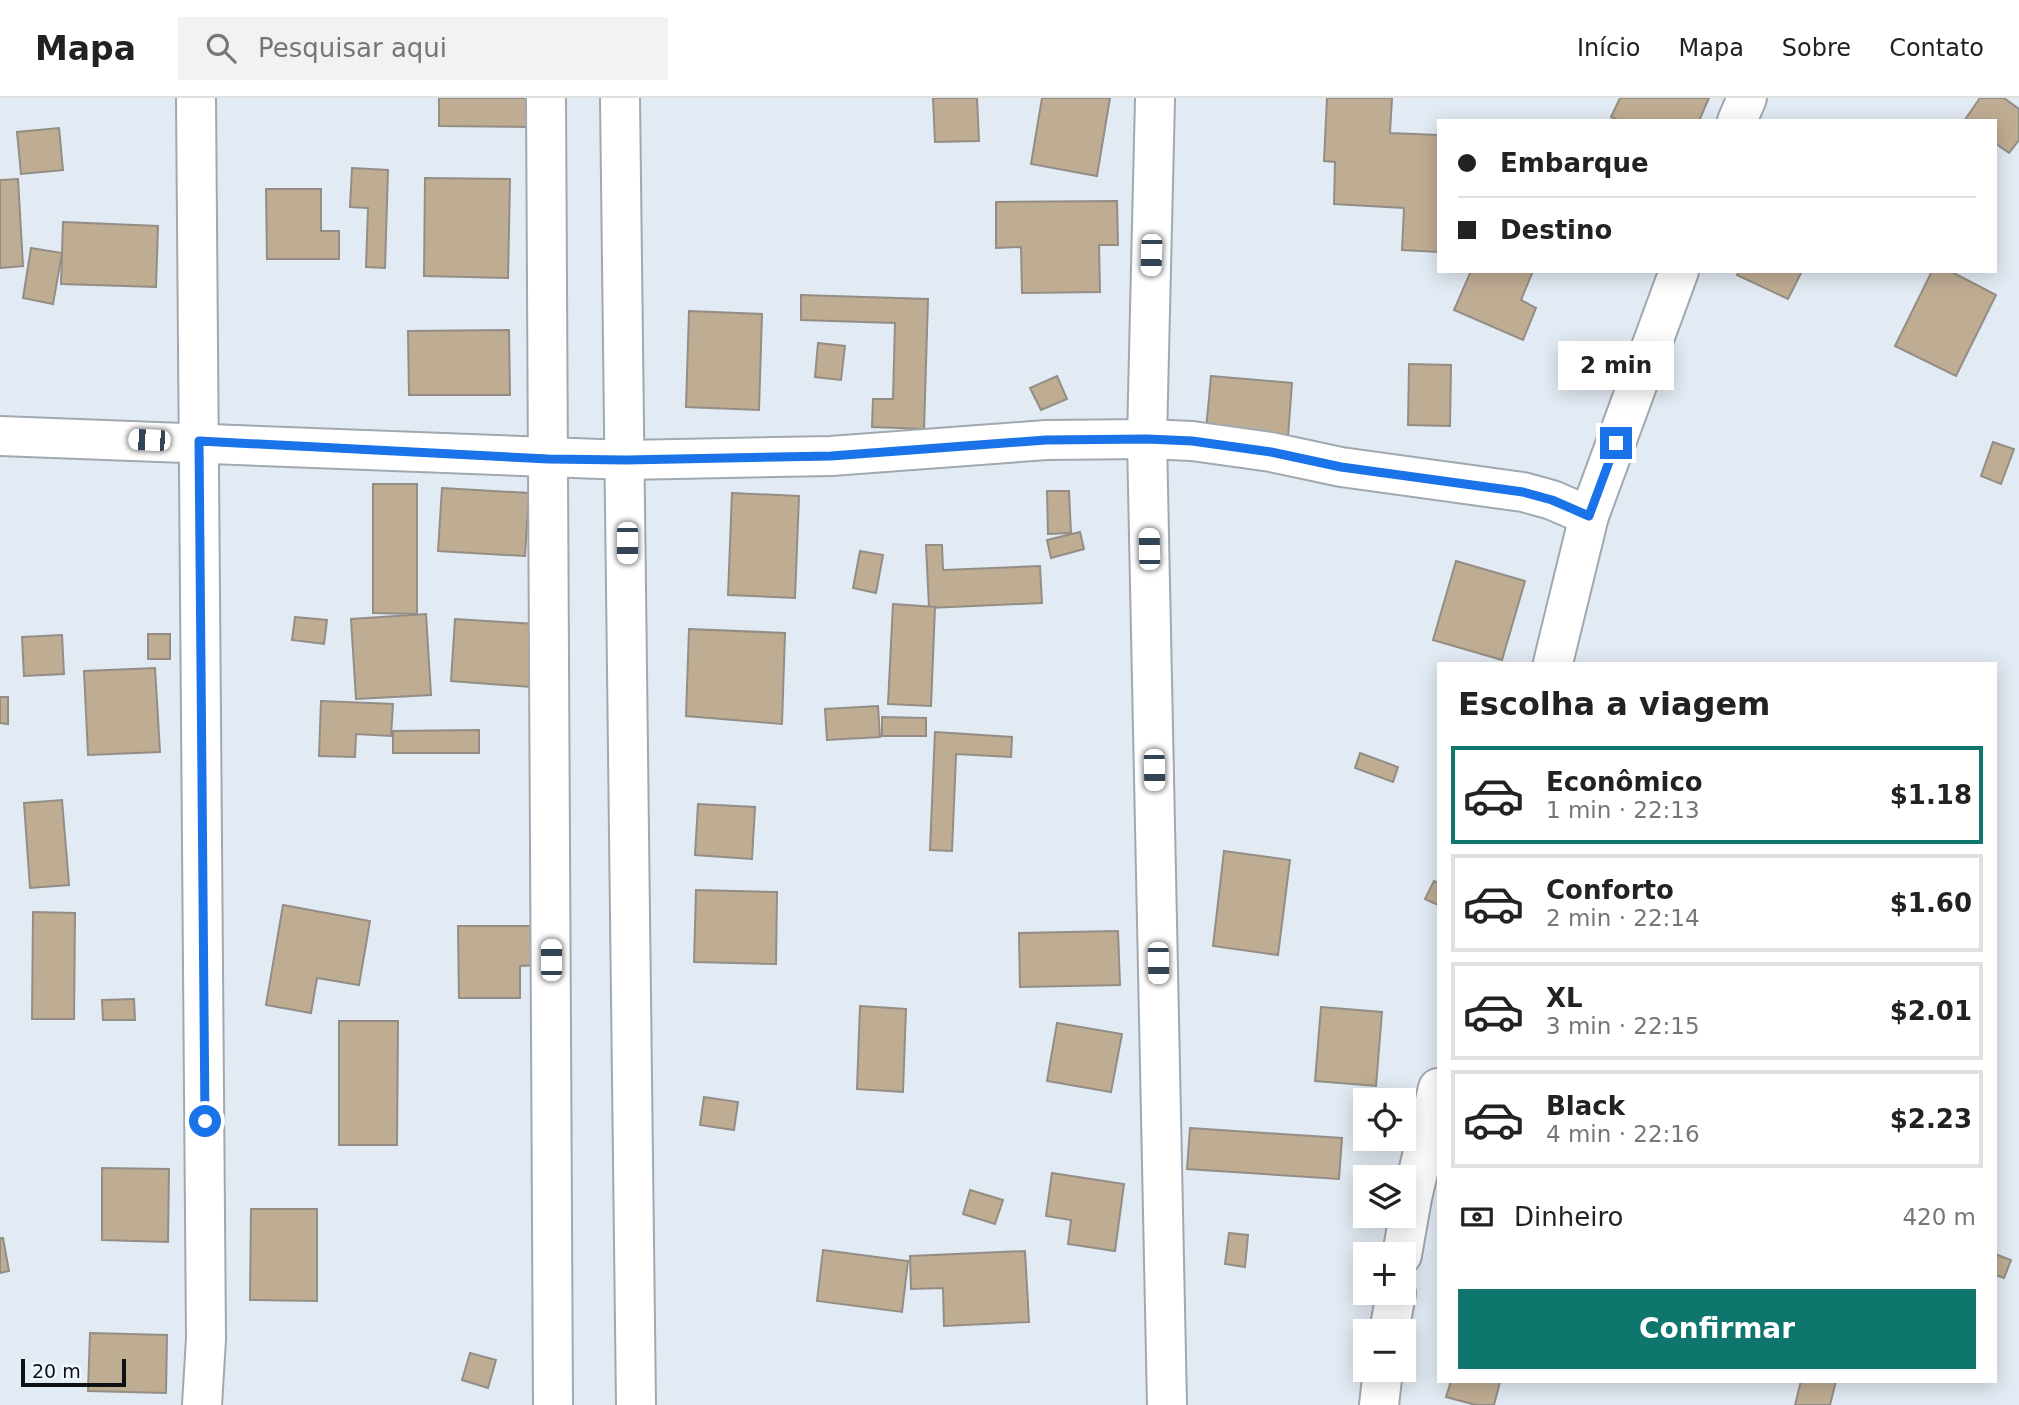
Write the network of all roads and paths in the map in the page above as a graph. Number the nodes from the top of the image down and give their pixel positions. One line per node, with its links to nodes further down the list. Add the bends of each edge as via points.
1 (196, 98): 10 (street)
2 (546, 98): 11 (street)
3 (620, 98): 12 (street)
4 (1155, 98): 9 (street)
5 (1747, 98): 6 (street)
6 (1738, 119)
7 (1678, 273): 13 (street)
8 (0, 436): 10 (street)
9 (1147, 439): 12 (street, via 1059,439 831,456); 13 (street, via 1258,450 1341,467 1523,492); 21 (street)
10 (199, 441): 11 (street); 18 (street, via 206,1325)
11 (548, 459): 12 (street); 19 (street)
12 (626, 460): 20 (street)
13 (1589, 516): 14 (street)
14 (1553, 662)
15 (1437, 1092): 16 (street)
16 (1404, 1242)
17 (1382, 1382): 22 (street)
18 (202, 1405)
19 (553, 1405)
20 (636, 1405)
21 (1167, 1405)
22 (1379, 1405)

